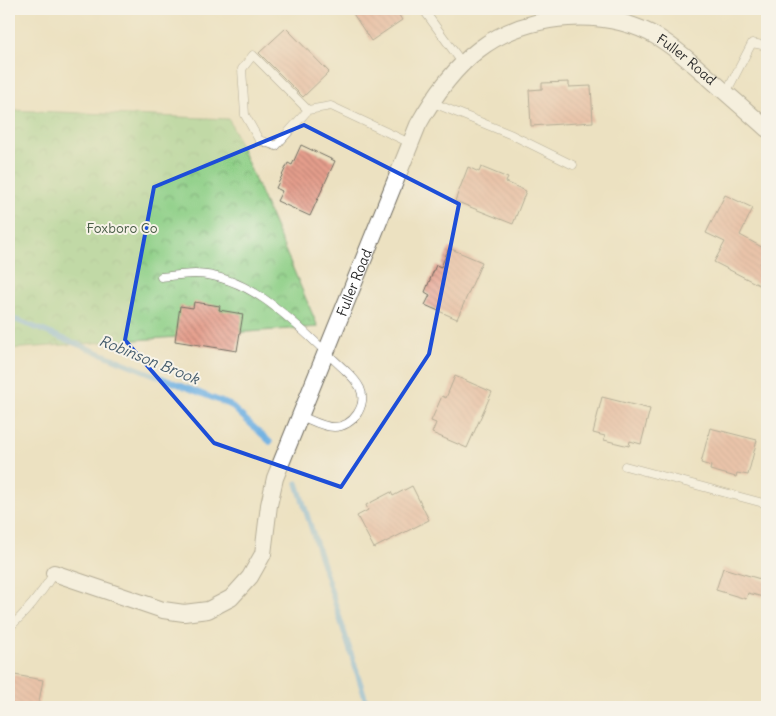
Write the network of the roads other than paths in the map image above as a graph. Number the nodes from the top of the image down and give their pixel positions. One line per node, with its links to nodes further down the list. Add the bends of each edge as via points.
1 (423, 9): 4 (lane)
2 (606, 14): 4 (street, Fuller Road, via 549,19 519,26 493,39); 5 (street, Fuller Road, via 659,38)
3 (767, 46): 5 (lane, via 752,43)
4 (463, 64): 6 (street, Fuller Road)
5 (726, 93): 8 (street, Fuller Road)
6 (431, 102): 9 (street, Fuller Road); 10 (lane, via 512,135)
7 (308, 110): 7 (lane, via 253,55 242,68 245,115 259,140 276,146); 9 (lane, via 331,106)
8 (767, 129)
9 (410, 143): 12 (street, Fuller Road)
10 (573, 165)
11 (160, 277): 12 (lane, via 196,274 230,281 262,296)
12 (326, 353): 13 (street, Fuller Road); 13 (lane, via 355,379 362,403 359,412 347,424 339,426)
13 (301, 416): 16 (street, Fuller Road, via 275,478 262,554 250,578 231,598 208,610 184,613 163,610)
14 (625, 466): 15 (lane)
15 (767, 504)
16 (54, 573): 17 (lane, Fuller Road, via 30,608)
17 (9, 628)

